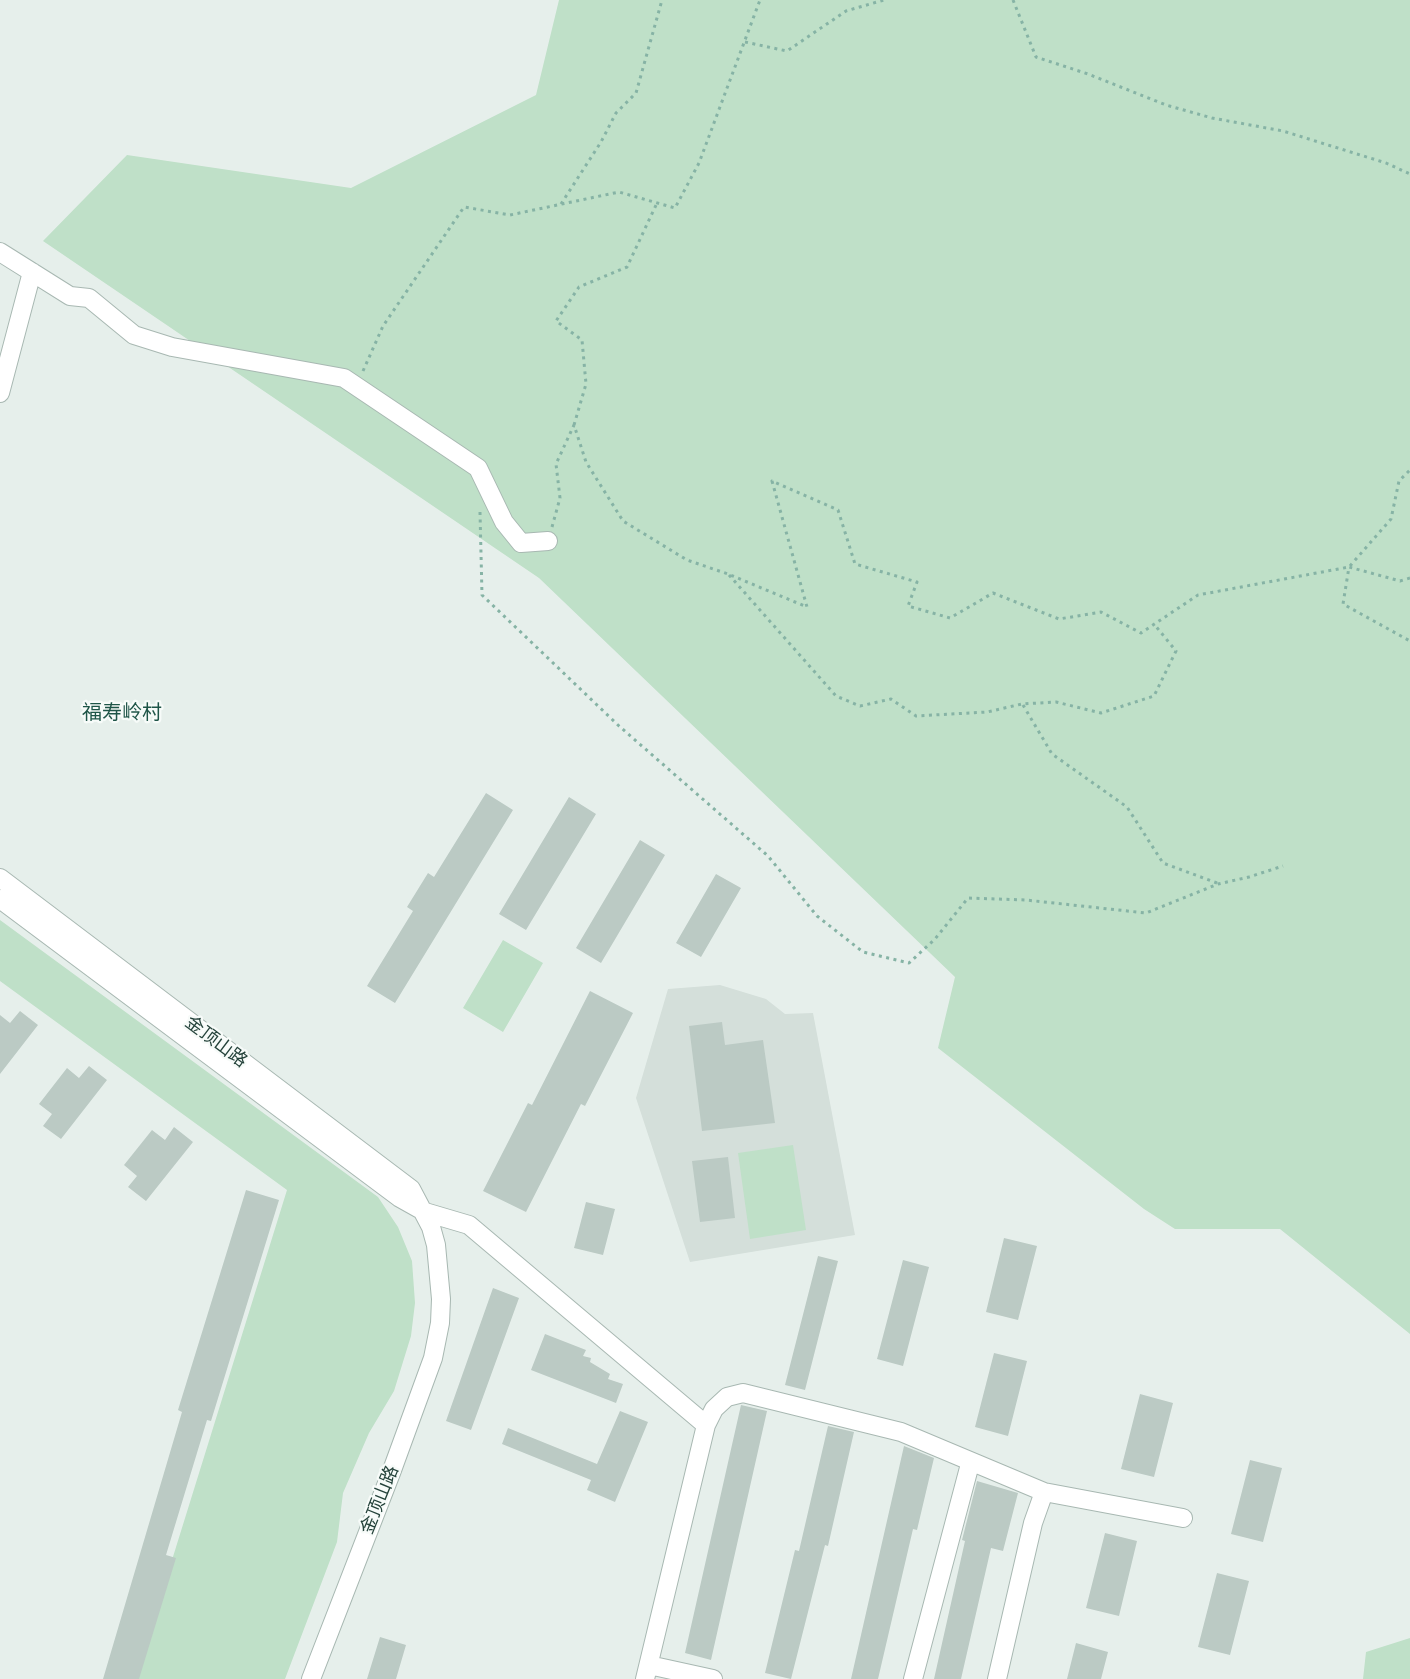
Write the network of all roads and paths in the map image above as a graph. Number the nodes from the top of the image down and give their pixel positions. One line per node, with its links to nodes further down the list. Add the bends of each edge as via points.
1 (662, 0): 8 (path, via 636,93 616,112)
2 (759, 0): 5 (path)
3 (884, 0): 5 (path, via 846,11 788,51)
4 (1013, 0): 6 (path, via 1036,57 1167,105 1283,131)
5 (745, 42): 7 (path, via 699,163 675,208)
6 (1410, 174)
7 (657, 203): 8 (path, via 620,192); 13 (path, via 627,267 579,287 556,321 582,340 586,384)
8 (561, 204): 11 (path, via 510,215 464,207 383,326)
9 (0, 252): 10 (street)
10 (32, 272): 11 (street, via 70,296 89,298 134,335 172,347 344,378); 12 (street)
11 (356, 386): 16 (street, via 478,468 504,522 521,543)
12 (0, 393)
13 (574, 425): 16 (path, via 556,464 560,498); 18 (path, via 586,462 623,520 687,560)
14 (1410, 470): 17 (path, via 1399,481 1391,519)
15 (480, 508): 25 (path, via 482,596 619,726 768,856 817,916 863,952 909,963 935,939 968,898 1146,913)
16 (548, 541)
17 (1349, 567): 19 (path, via 1400,581); 20 (path, via 1198,595); 21 (path, via 1343,604)
18 (728, 573): 20 (path, via 807,607 772,481 838,510 855,564 917,582 908,606 950,618 993,593 1059,619 1101,612 1141,633); 22 (path, via 836,696 860,706 891,699 916,716 987,712)
19 (1410, 578)
20 (1154, 624): 22 (path, via 1176,651 1154,696 1101,713 1056,702)
21 (1410, 641)
22 (1022, 704): 25 (path, via 1052,754 1127,807 1163,863)
23 (1283, 866): 25 (path)
24 (0, 878): 27 (street, 金顶山路, via 411,1189)
25 (1218, 884)
26 (0, 899): 27 (street, 金顶山路, via 400,1198)
27 (425, 1212): 28 (street, via 469,1225); 33 (street, 金顶山路, via 436,1245 439,1271 441,1299 435,1348)
28 (706, 1425): 30 (street, via 714,1409 727,1397 743,1393 901,1432); 32 (street)
29 (970, 1464): 35 (street)
30 (1044, 1492): 31 (street); 36 (street, via 1033,1523)
31 (1183, 1518)
32 (647, 1672): 34 (street)
33 (311, 1679)
34 (713, 1679)
35 (913, 1679)
36 (997, 1679)

